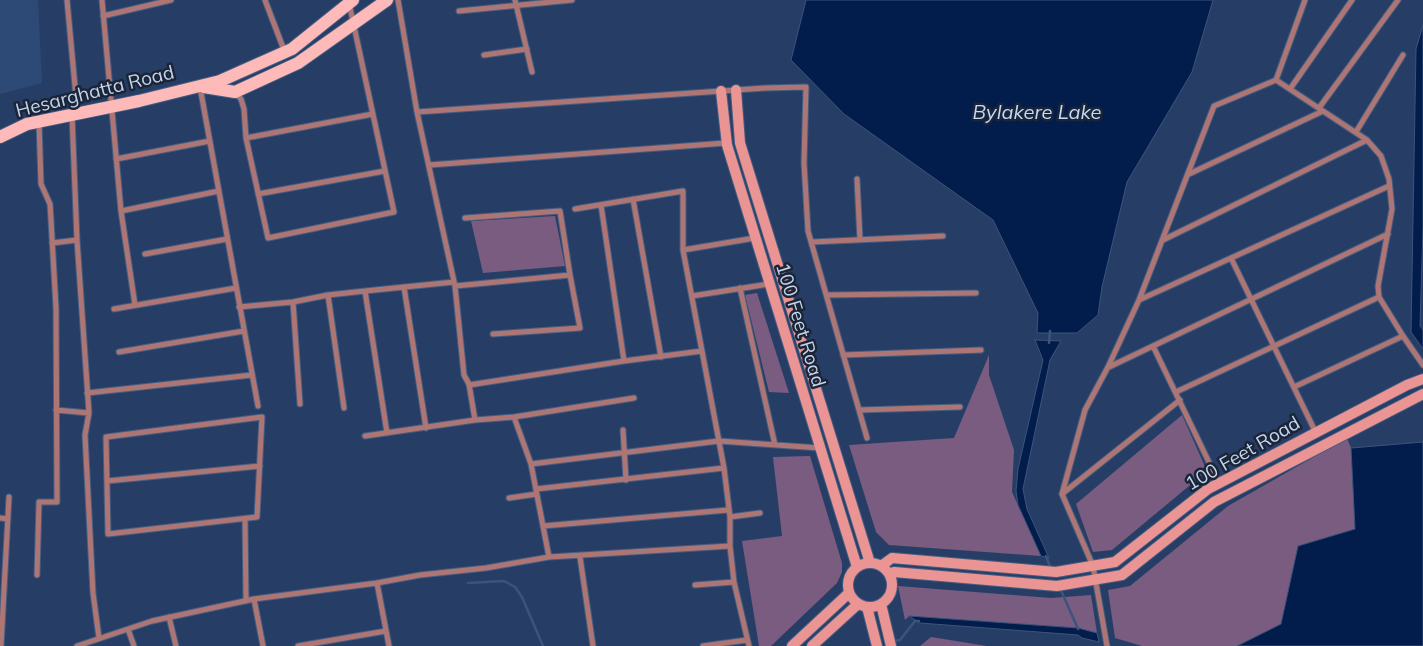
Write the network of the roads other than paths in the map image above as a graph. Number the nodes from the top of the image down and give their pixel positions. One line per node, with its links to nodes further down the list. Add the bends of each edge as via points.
1 (66, 0): 29 (street)
2 (102, 0): 15 (street)
3 (172, 0): 12 (street)
4 (265, 0): 17 (street)
5 (387, 0): 16 (main road)
6 (398, 0): 32 (street)
7 (571, 0): 13 (street)
8 (1304, 0): 22 (street)
9 (1352, 0): 25 (street)
10 (1398, 0): 31 (street)
11 (351, 1): 16 (street); 23 (main road, Hesarghatta Road, via 292,49)
12 (153, 2): 15 (street)
13 (516, 3): 14 (street); 18 (street)
14 (459, 11)
15 (103, 16): 30 (street)
16 (354, 24): 28 (main road, via 298,63); 33 (street)
17 (284, 50)
18 (527, 50): 19 (street); 21 (street)
19 (484, 55)
20 (1403, 55): 36 (street)
21 (532, 72)
22 (1276, 80): 25 (street); 45 (street, via 1214,106)
23 (220, 81): 24 (main road, Hesarghatta Road); 28 (street)
24 (200, 86): 28 (main road, Hesarghatta Road); 30 (main road, Hesarghatta Road); 40 (street)
25 (1290, 89): 31 (street)
26 (736, 90): 27 (street); 62 (street, via 806,87 804,163 808,231); 147 (main road, 100 Feet Road, via 740,142)
27 (721, 91): 32 (street); 41 (main road, 100 Feet Road)
28 (235, 92): 38 (street, via 244,109)
29 (76, 97)
30 (112, 107): 34 (main road, Hesarghatta Road); 42 (street)
31 (1321, 109): 36 (street); 45 (street)
32 (417, 112): 43 (street)
33 (373, 114): 38 (street); 44 (street)
34 (72, 115): 35 (main road, Hesarghatta Road); 59 (street)
35 (39, 122): 37 (main road, Hesarghatta Road); 63 (street, via 41,184 50,204)
36 (1356, 132): 39 (street)
37 (0, 137)
38 (246, 138): 49 (street)
39 (1367, 140): 47 (street, via 1384,164); 61 (street)
40 (210, 141): 42 (street); 48 (street)
41 (726, 143): 43 (street); 57 (main road, 100 Feet Road)
42 (116, 158): 53 (street)
43 (429, 165): 68 (street)
44 (385, 171): 49 (street); 49 (street, via 394,212 268,238)
45 (1189, 174): 61 (street)
46 (857, 179): 60 (street)
47 (1389, 186): 55 (street, via 1392,209); 66 (street)
48 (219, 191): 53 (street); 58 (street)
49 (258, 194)
50 (633, 199): 51 (street); 64 (street, via 683,191); 94 (street)
51 (600, 205): 52 (street); 95 (street)
52 (575, 209)
53 (121, 211): 82 (street)
54 (465, 218): 67 (street, via 560,212)
55 (1388, 234): 78 (street, via 1378,286); 79 (street)
56 (943, 236): 60 (street)
57 (755, 238): 64 (street); 69 (main road, 100 Feet Road)
58 (228, 239): 65 (street); 71 (street)
59 (77, 240): 63 (street); 103 (street)
60 (860, 240): 62 (street)
61 (1163, 241): 80 (street)
62 (812, 242): 76 (street)
63 (52, 243): 111 (street)
64 (683, 250): 77 (street)
65 (145, 254)
66 (1231, 258): 79 (street); 80 (street)
67 (570, 275): 68 (street); 86 (street, via 580,328)
68 (455, 284): 70 (street); 100 (street, via 464,375)
69 (769, 284): 72 (street); 124 (main road, 100 Feet Road)
70 (404, 287): 73 (street); 116 (street)
71 (236, 288): 82 (street); 83 (street)
72 (740, 288): 77 (street); 123 (street)
73 (365, 291): 75 (street); 118 (street)
74 (976, 293): 76 (street)
75 (328, 295): 81 (street); 110 (street)
76 (827, 295): 93 (street)
77 (692, 296): 92 (street)
78 (1379, 297): 87 (street); 89 (street)
79 (1251, 299): 88 (street); 89 (street)
80 (1140, 300): 97 (street)
81 (293, 302): 83 (street); 107 (street)
82 (135, 305): 84 (street)
83 (239, 307): 85 (street)
84 (114, 308)
85 (244, 331): 91 (street); 98 (street)
86 (493, 334)
87 (1403, 336): 96 (street); 101 (street)
88 (1153, 346): 97 (street); 102 (street)
89 (1274, 346): 101 (street); 102 (street)
90 (981, 350): 93 (street)
91 (119, 352)
92 (702, 352): 94 (street); 122 (street)
93 (843, 354): 112 (street)
94 (661, 357): 95 (street)
95 (624, 361): 100 (street)
96 (1423, 365)
97 (1108, 367): 133 (street, via 1085,410)
98 (252, 376): 103 (street); 108 (street)
99 (1419, 380): 119 (main road, 100 Feet Road)
100 (469, 385): 115 (street)
101 (1294, 387): 119 (street)
102 (1176, 392): 106 (street)
103 (88, 393): 113 (street)
104 (1421, 394): 153 (main road, 100 Feet Road, via 1214,502 1125,574)
105 (634, 398): 114 (street)
106 (1180, 400): 131 (street); 133 (street)
107 (300, 404)
108 (258, 406)
109 (960, 407): 112 (street)
110 (344, 408)
111 (56, 410): 113 (street); 151 (street, via 57,502 39,502)
112 (859, 410): 121 (street)
113 (89, 413): 166 (street, via 85,435 93,593)
114 (514, 417): 115 (street); 126 (street)
115 (475, 420): 116 (street)
116 (426, 428): 118 (street)
117 (622, 430): 125 (street)
118 (387, 433): 120 (street)
119 (1316, 433): 131 (main road, 100 Feet Road)
120 (365, 436)
121 (867, 438)
122 (719, 441): 123 (street); 125 (street); 128 (street)
123 (775, 445): 124 (street)
124 (820, 448): 150 (main road, 100 Feet Road)
125 (624, 452): 126 (street); 129 (street)
126 (531, 464): 132 (street)
127 (260, 466): 130 (street); 130 (street, via 262,417 106,436); 141 (street, via 257,517)
128 (724, 468): 129 (street); 136 (street)
129 (626, 480): 132 (street)
130 (107, 481): 141 (street, via 108,534)
131 (1219, 483): 149 (main road, 100 Feet Road, via 1119,560)
132 (537, 491): 135 (street); 142 (street)
133 (1062, 494): 149 (street)
134 (9, 497): 140 (street)
135 (509, 498)
136 (728, 510): 138 (street); 142 (street)
137 (760, 512): 138 (street)
138 (730, 517): 143 (street)
139 (0, 518): 140 (street)
140 (8, 518): 146 (street)
141 (245, 518): 159 (street)
142 (543, 526): 144 (street)
143 (730, 546): 144 (street); 154 (street)
144 (549, 557): 155 (street)
145 (580, 557): 175 (street)
146 (3, 563): 162 (street)
147 (870, 563): 148 (main road); 150 (main road)
148 (881, 566): 149 (main road, 100 Feet Road, via 892,558 1056,572); 152 (main road)
149 (1093, 566): 153 (street)
150 (857, 567): 157 (main road, via 849,578)
151 (37, 574)
152 (890, 576): 153 (main road, 100 Feet Road, via 894,572 1057,586); 160 (main road, via 892,589)
153 (1096, 579): 181 (street)
154 (734, 582): 156 (street); 167 (street)
155 (377, 583): 158 (street); 165 (street)
156 (695, 586)
157 (849, 593): 161 (main road); 177 (main road)
158 (254, 600): 159 (street); 172 (street)
159 (246, 601): 163 (street)
160 (881, 604): 161 (main road, via 874,607); 180 (main road)
161 (863, 605): 178 (main road); 179 (main road)
162 (2, 609): 168 (street)
163 (169, 617): 164 (street); 171 (street)
164 (128, 629): 166 (street); 170 (street)
165 (386, 630): 173 (street); 174 (street)
166 (99, 638): 169 (street)
167 (748, 643): 176 (street)
168 (1, 646)
169 (77, 646)
170 (134, 646)
171 (176, 646)
172 (263, 646)
173 (298, 646)
174 (389, 646)
175 (593, 646)
176 (703, 646)
177 (792, 646)
178 (812, 646)
179 (877, 646)
180 (892, 646)
181 (1107, 646)

